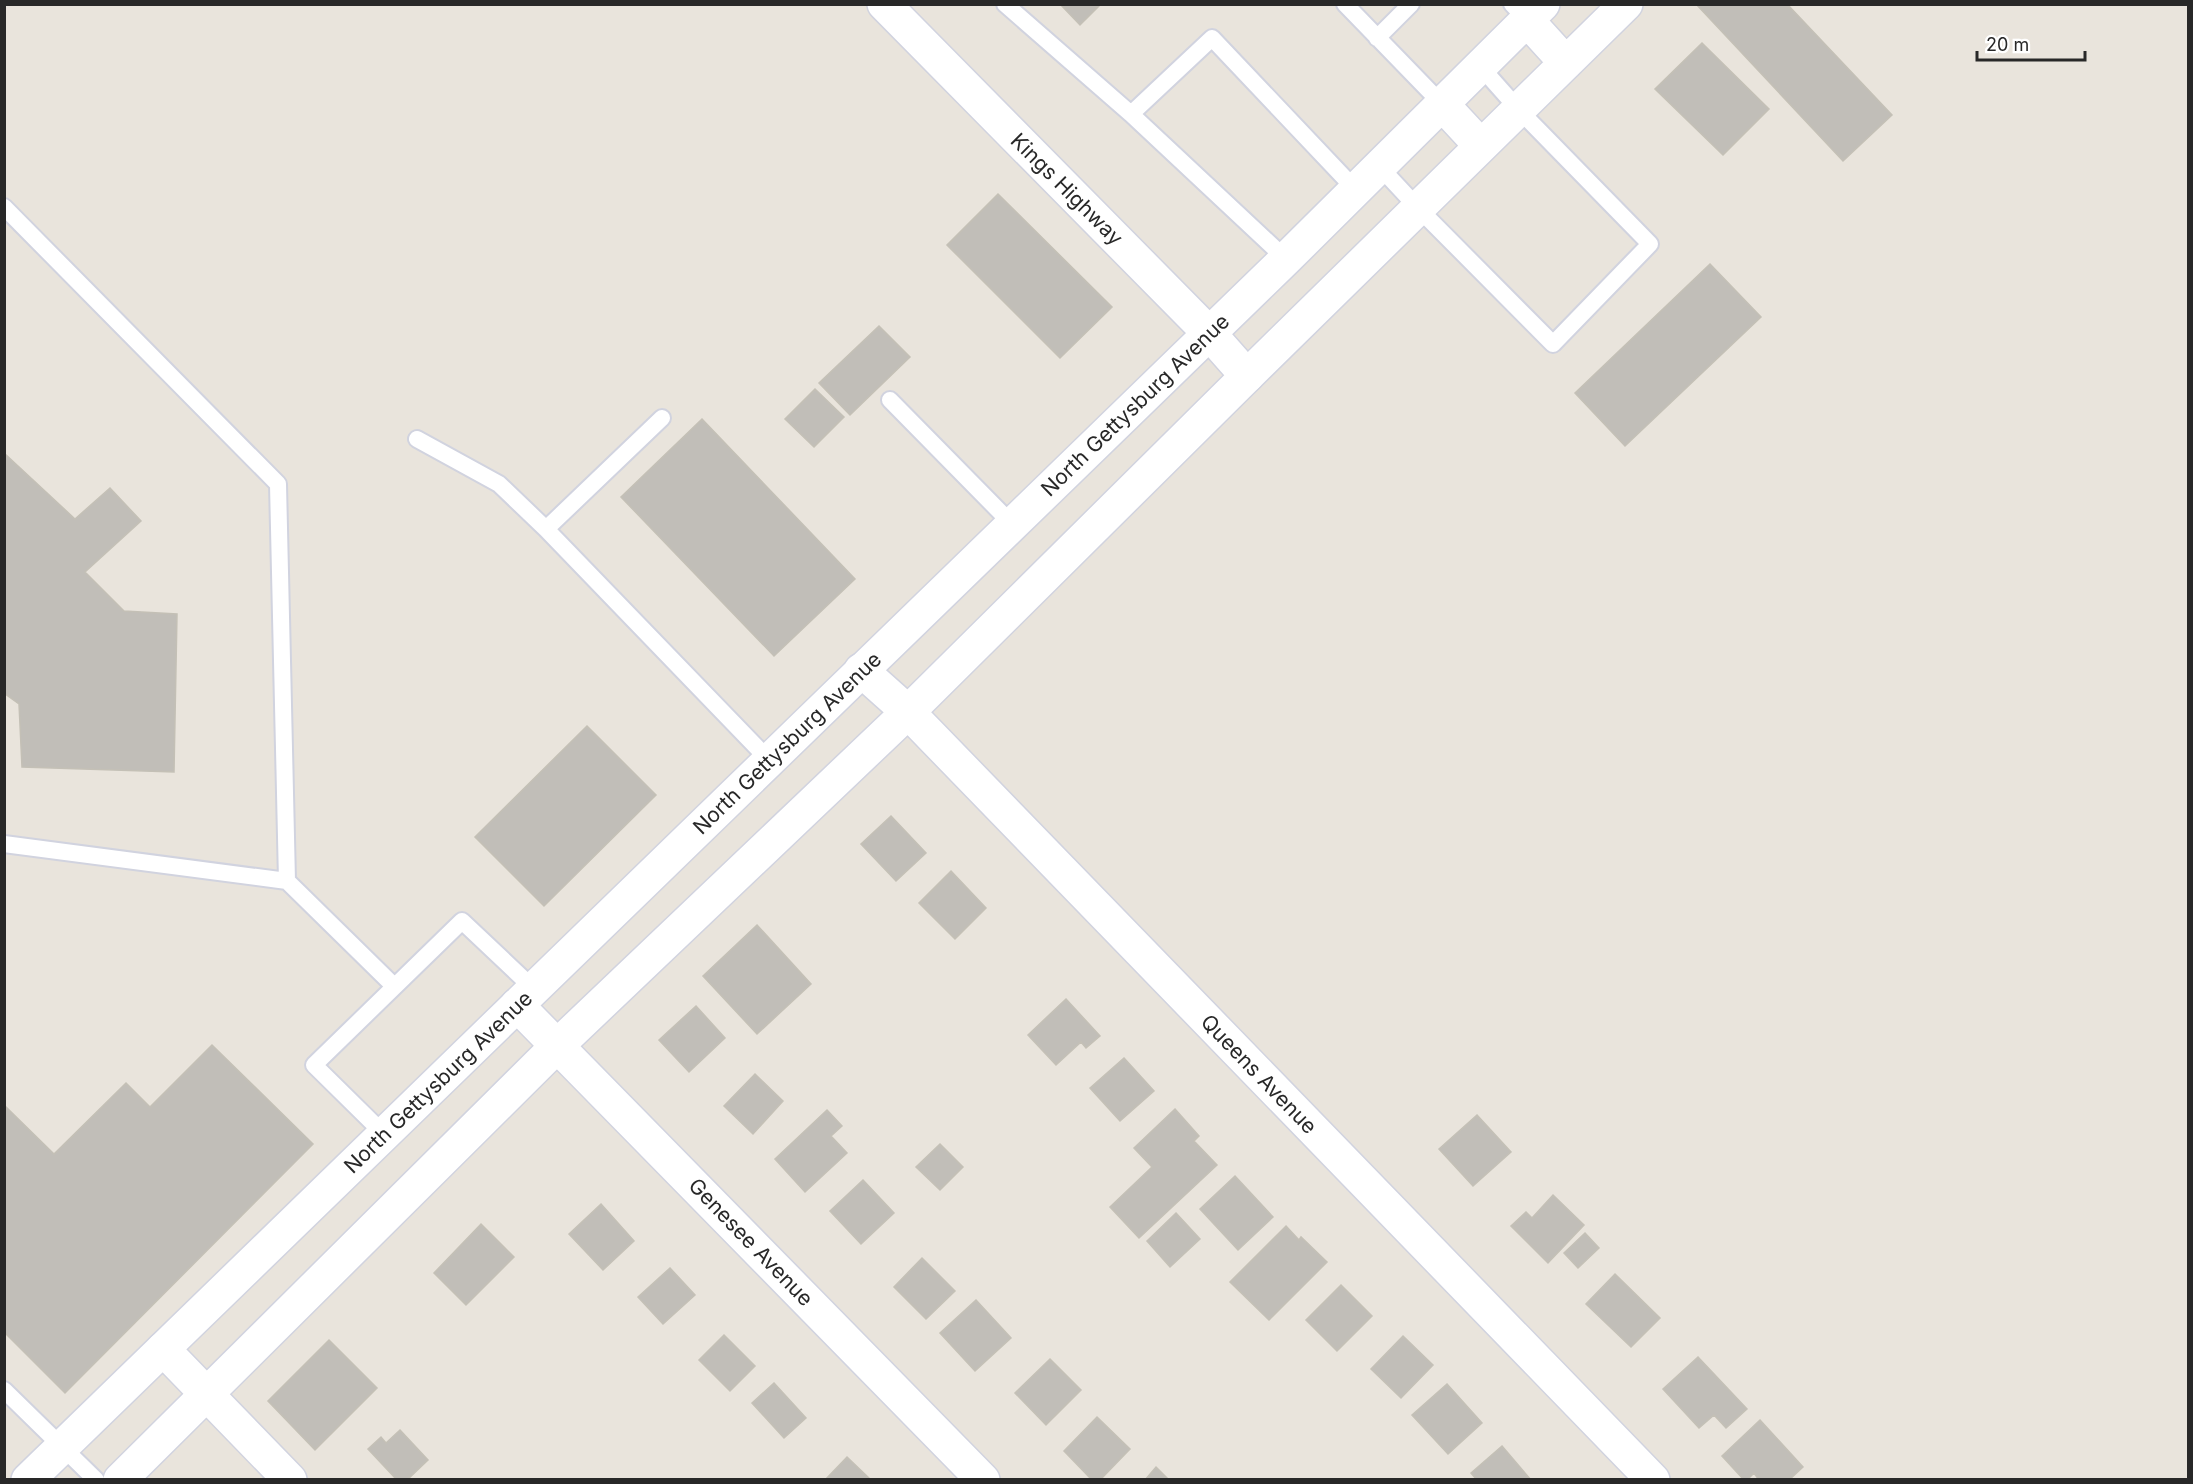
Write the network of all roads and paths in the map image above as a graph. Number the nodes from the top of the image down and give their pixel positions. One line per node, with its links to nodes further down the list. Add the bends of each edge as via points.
1 (884, 4): 19 (main road, Kings Highway)
2 (1005, 4): 12 (lane)
3 (1345, 4): 7 (lane)
4 (1411, 4): 7 (lane)
5 (1626, 4): 8 (main road)
6 (1527, 10): 8 (main road); 9 (main road, North Gettysburg Avenue)
7 (1377, 38): 10 (lane)
8 (1566, 63): 11 (main road)
9 (1480, 66): 10 (main road, North Gettysburg Avenue); 11 (lane)
10 (1442, 104): 13 (main road); 14 (main road, North Gettysburg Avenue)
11 (1519, 110): 13 (main road); 17 (lane, via 1650,244 1553,344)
12 (1131, 114): 15 (lane, via 1212,38); 18 (lane)
13 (1481, 146): 17 (main road)
14 (1379, 166): 15 (main road, North Gettysburg Avenue); 17 (lane)
15 (1355, 189): 18 (main road, North Gettysburg Avenue)
16 (4, 207): 30 (lane, via 278,484)
17 (1418, 208): 20 (main road)
18 (1286, 259): 19 (main road, North Gettysburg Avenue)
19 (1209, 333): 20 (main road, Kings Highway); 24 (main road, North Gettysburg Avenue)
20 (1247, 376): 27 (main road)
21 (890, 400): 24 (lane)
22 (662, 418): 25 (lane)
23 (417, 439): 25 (lane, via 499,484)
24 (1012, 524): 26 (main road, North Gettysburg Avenue)
25 (546, 529): 28 (lane)
26 (861, 670): 27 (main road, Queens Avenue); 28 (main road, North Gettysburg Avenue)
27 (908, 712): 33 (main road); 44 (main road, Queens Avenue)
28 (770, 760): 32 (main road, North Gettysburg Avenue)
29 (4, 844): 30 (lane)
30 (287, 881): 31 (lane)
31 (394, 986): 32 (lane, via 462,921); 34 (lane, via 314,1065)
32 (526, 997): 33 (main road, Genesee Avenue); 34 (main road, North Gettysburg Avenue)
33 (558, 1045): 37 (main road); 43 (main road, Genesee Avenue)
34 (384, 1134): 35 (main road, North Gettysburg Avenue)
35 (162, 1349): 37 (main road); 38 (main road, North Gettysburg Avenue)
36 (4, 1390): 38 (lane)
37 (206, 1395): 41 (main road); 42 (main road)
38 (62, 1447): 39 (main road, North Gettysburg Avenue); 40 (lane)
39 (28, 1479)
40 (96, 1479)
41 (120, 1479)
42 (290, 1479)
43 (983, 1479)
44 (1653, 1479)

